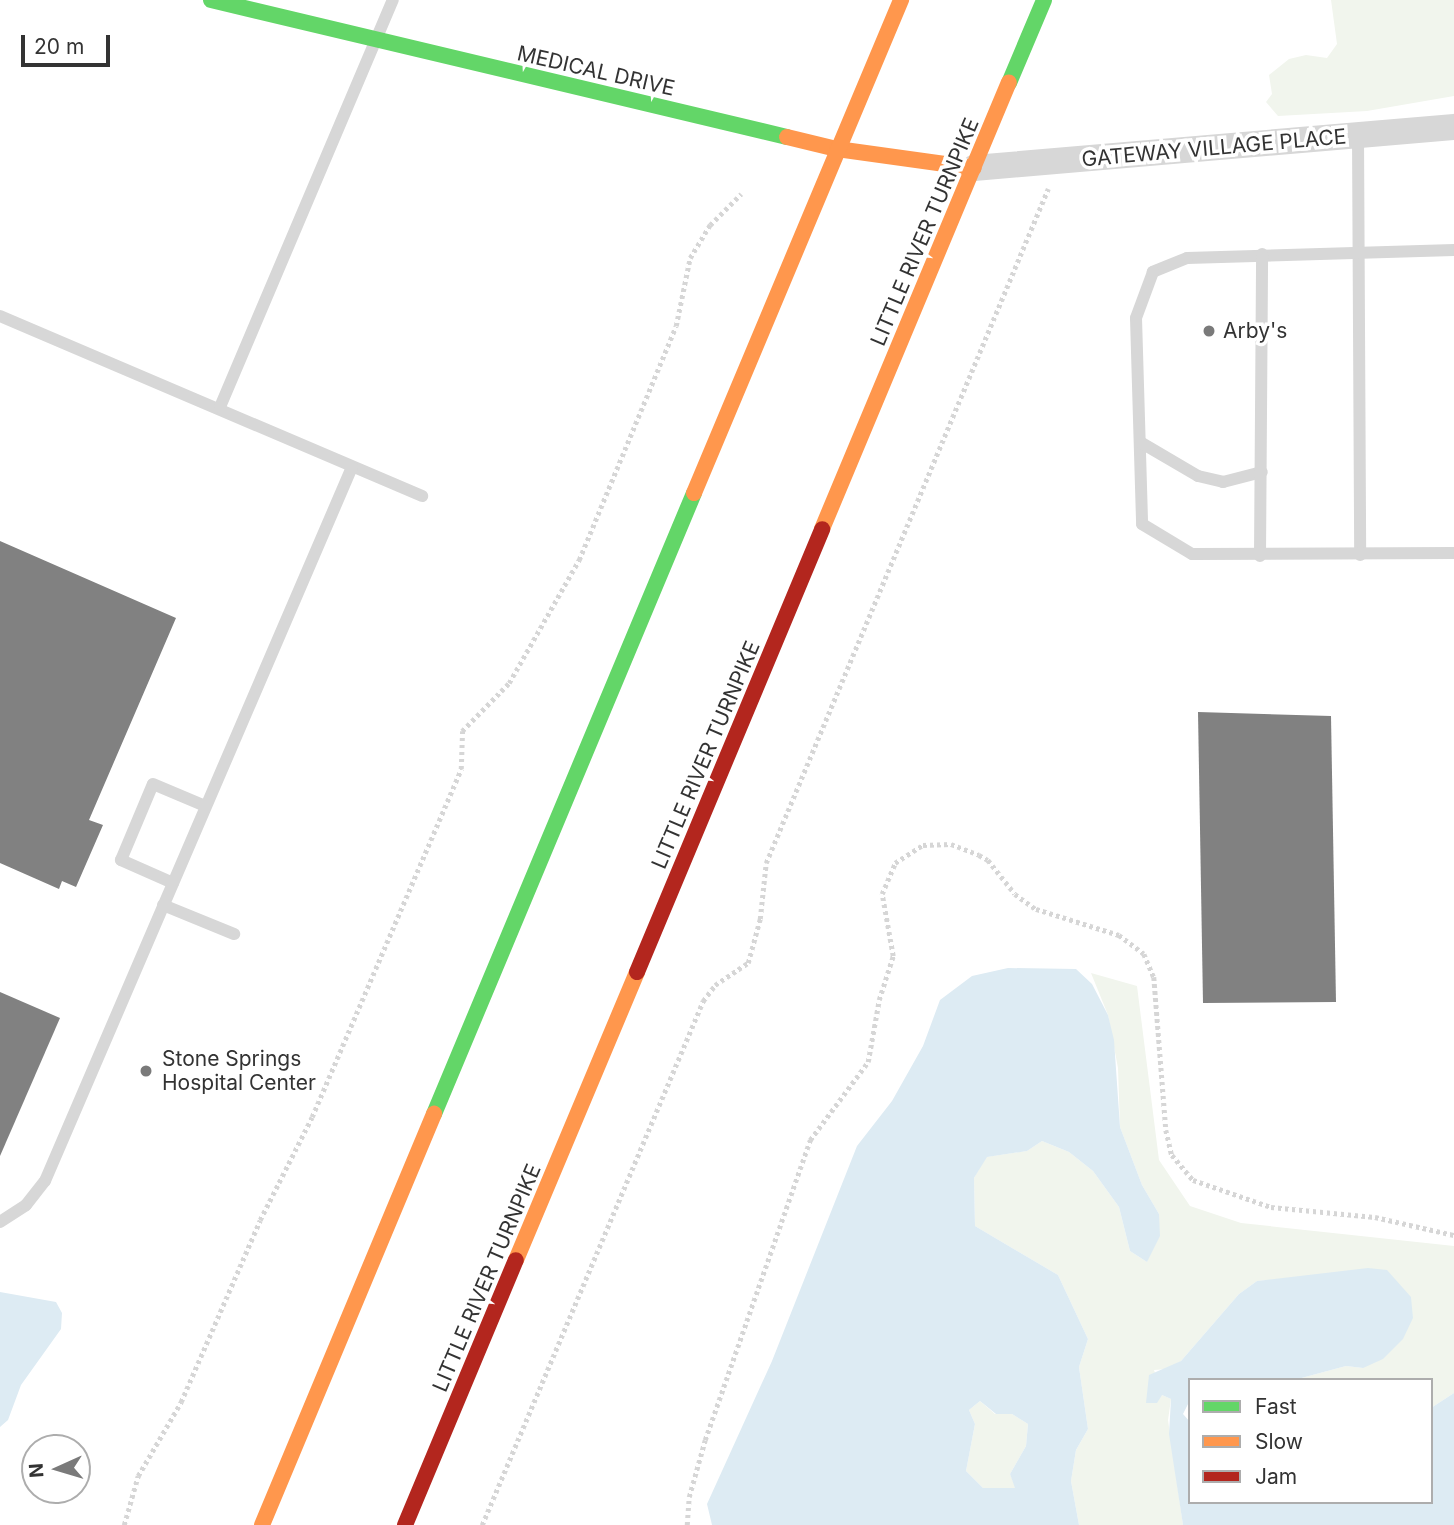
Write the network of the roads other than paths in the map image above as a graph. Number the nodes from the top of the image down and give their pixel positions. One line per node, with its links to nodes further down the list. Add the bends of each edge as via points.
1 (211, 0): 5 (main road, MEDICAL DRIVE)
2 (393, 0): 5 (lane)
3 (901, 0): 8 (main road)
4 (1044, 0): 9 (main road, LITTLE RIVER TURNPIKE)
5 (376, 41): 8 (main road, MEDICAL DRIVE); 14 (lane)
6 (1454, 127): 7 (street, GATEWAY VILLAGE PLACE)
7 (1358, 136): 9 (street, GATEWAY VILLAGE PLACE); 11 (lane)
8 (837, 149): 9 (main road, MEDICAL DRIVE); 27 (main road)
9 (974, 167): 28 (main road, LITTLE RIVER TURNPIKE)
10 (1454, 250): 11 (lane)
11 (1358, 253): 12 (lane); 20 (lane)
12 (1262, 254): 15 (lane, via 1187,258 1153,272 1136,318); 17 (lane)
13 (0, 316): 14 (lane)
14 (220, 407): 16 (lane)
15 (1140, 442): 17 (lane, via 1198,476 1223,482); 21 (lane, via 1142,524 1192,554)
16 (352, 467): 18 (lane); 22 (lane)
17 (1262, 472): 21 (lane)
18 (422, 496)
19 (1454, 553): 20 (lane)
20 (1360, 555): 21 (lane)
21 (1260, 556)
22 (205, 806): 23 (lane); 23 (lane, via 153,784 121,860)
23 (173, 883): 24 (lane)
24 (163, 905): 25 (lane); 26 (lane, via 45,1181 26,1205)
25 (234, 934)
26 (0, 1222)
27 (262, 1525)
28 (405, 1525)

